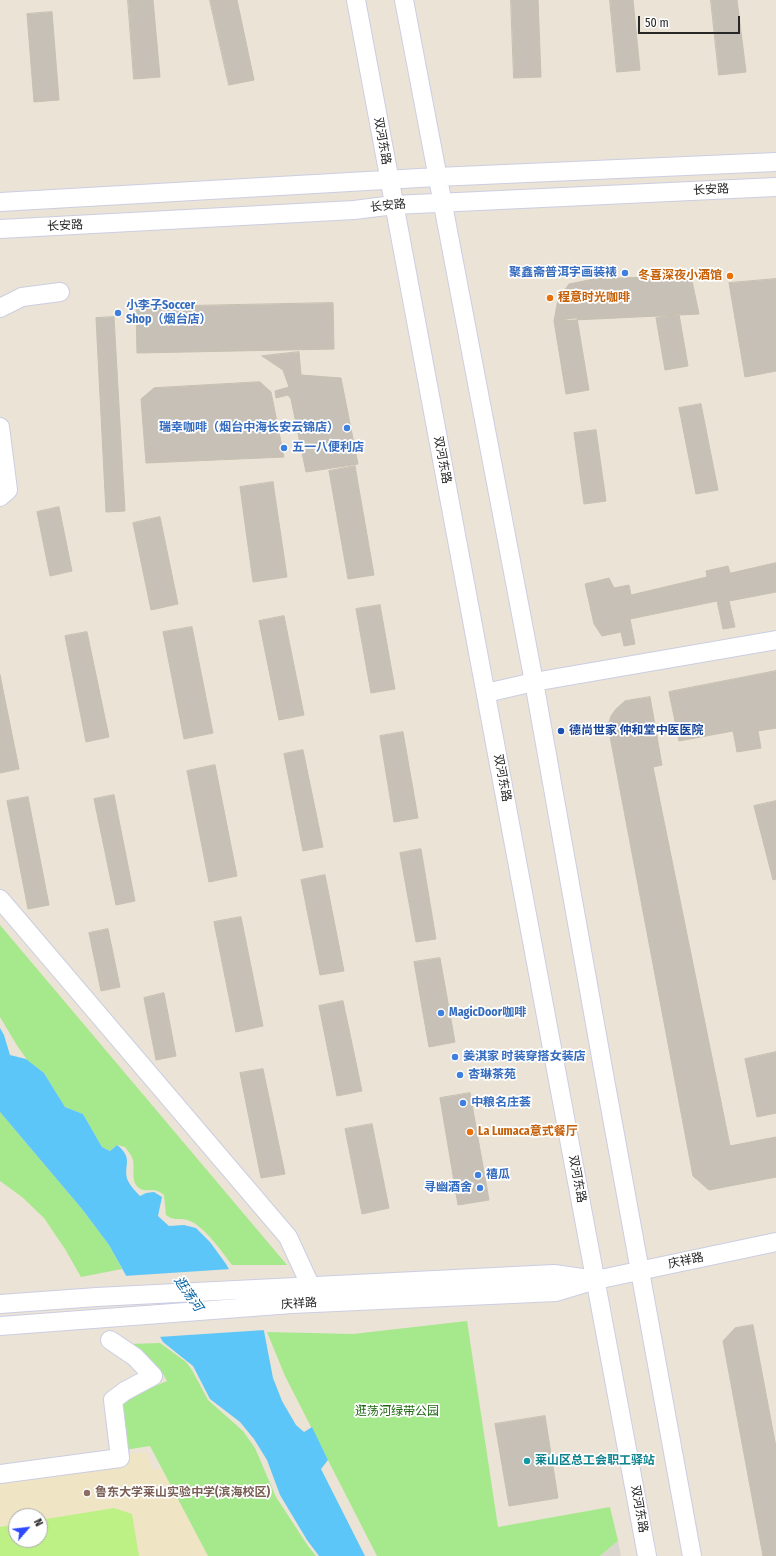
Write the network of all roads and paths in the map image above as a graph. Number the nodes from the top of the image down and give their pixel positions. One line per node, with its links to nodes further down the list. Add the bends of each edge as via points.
1 (356, 0): 5 (street, 双河东路)
2 (404, 0): 4 (street)
3 (776, 162): 4 (street)
4 (437, 177): 5 (street); 8 (street)
5 (389, 180): 7 (street); 9 (street, 双河东路)
6 (776, 187): 8 (street, 长安路)
7 (0, 202)
8 (442, 202): 9 (street, 长安路); 16 (street)
9 (394, 205): 10 (street, 长安路, via 346,210); 17 (street, 双河东路)
10 (0, 229)
11 (60, 292): 12 (street, via 22,297)
12 (0, 308)
13 (0, 427): 14 (street, via 8,490)
14 (0, 496)
15 (776, 640): 16 (street)
16 (534, 682): 17 (street); 20 (street)
17 (486, 693): 21 (street, 双河东路)
18 (0, 899): 22 (street, via 288,1237)
19 (776, 1242): 20 (street, 庆祥路)
20 (640, 1271): 21 (street, 庆祥路); 28 (street)
21 (596, 1280): 22 (street, 庆祥路, via 554,1274); 24 (street, 庆祥路, via 556,1292 276,1306); 27 (street, 双河东路)
22 (311, 1286): 23 (street, 庆祥路)
23 (0, 1304)
24 (0, 1326)
25 (110, 1340): 26 (street, via 136,1357 153,1376 113,1400 120,1458)
26 (0, 1474)
27 (647, 1556)
28 (692, 1556)

